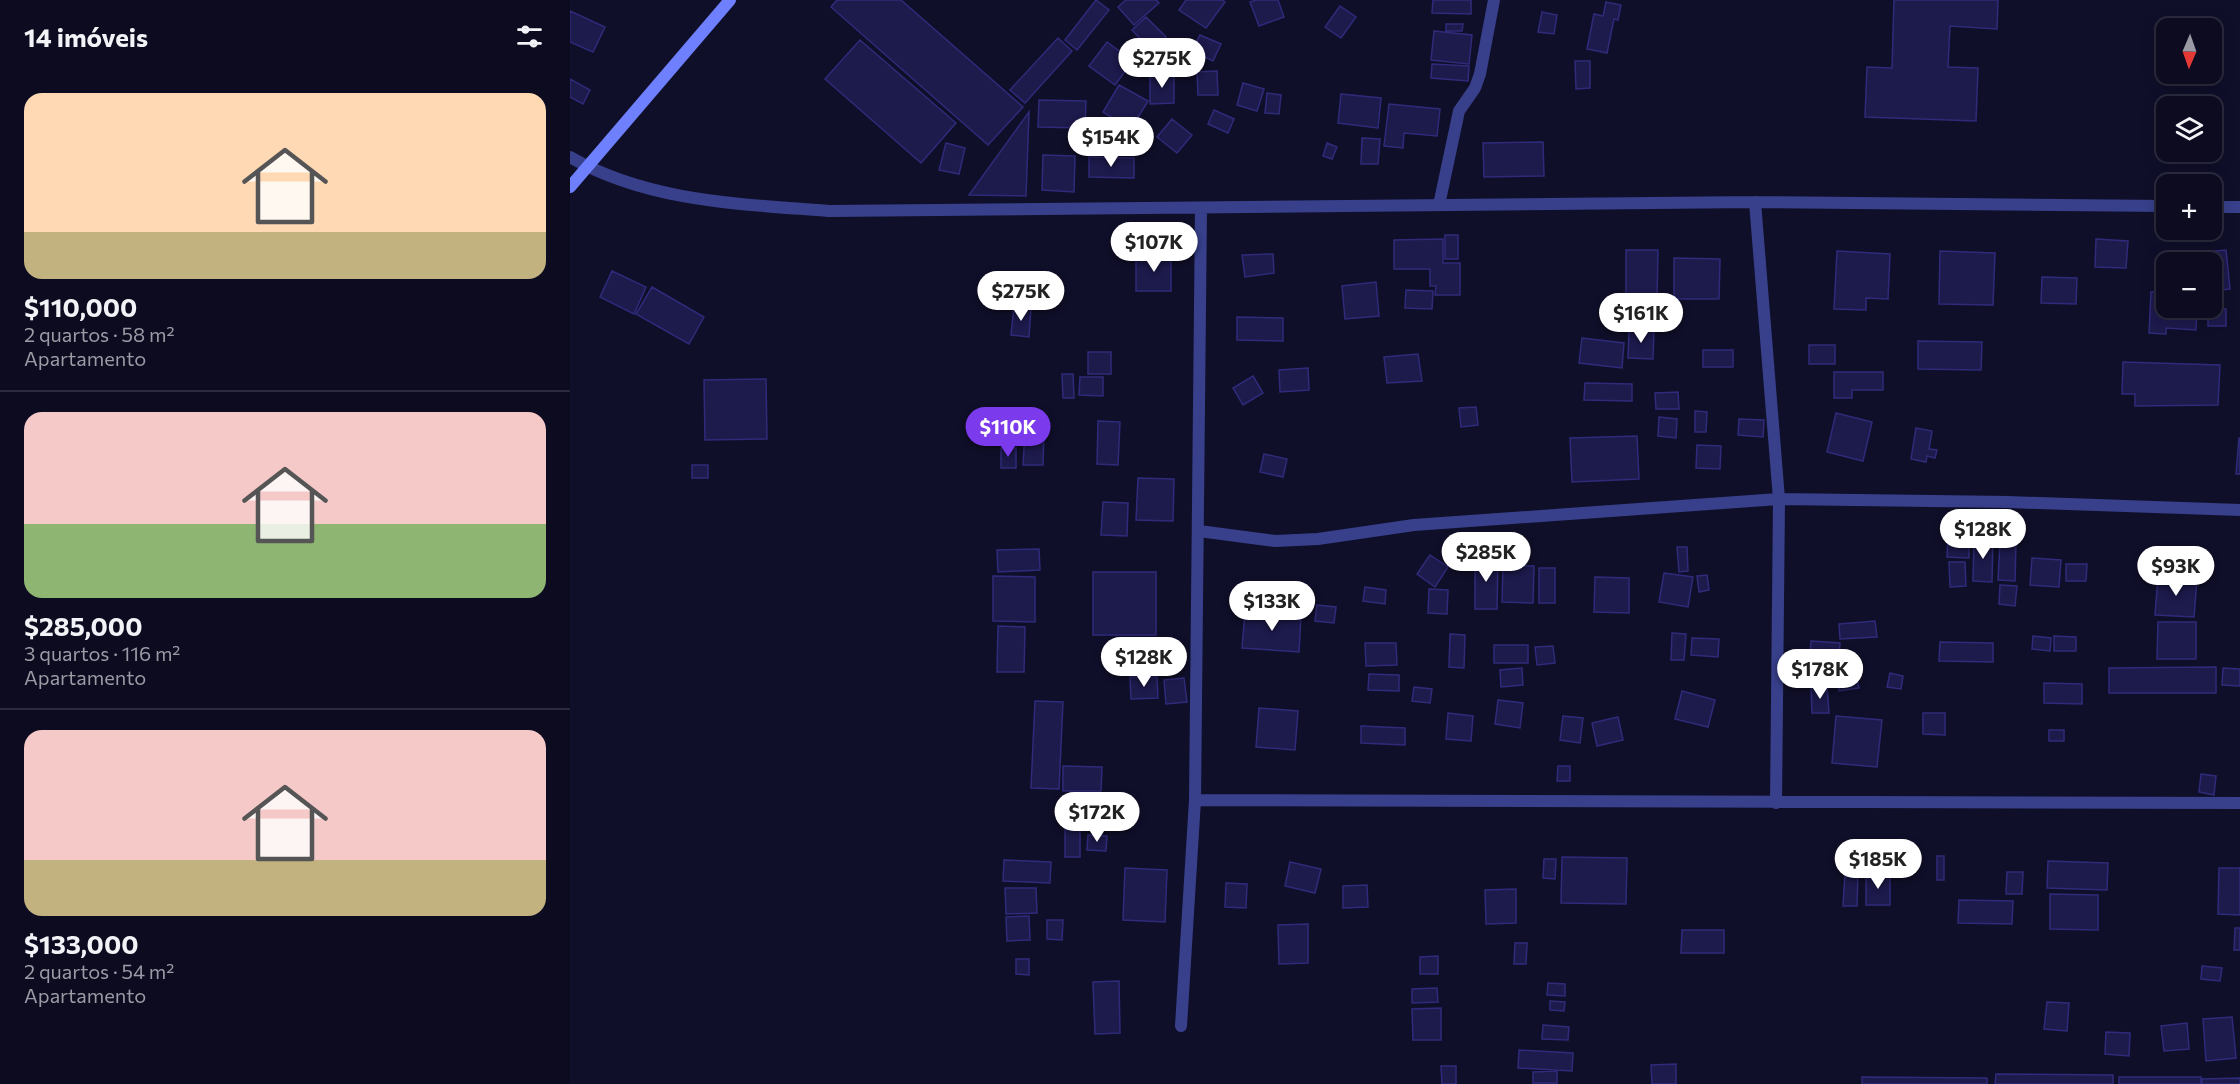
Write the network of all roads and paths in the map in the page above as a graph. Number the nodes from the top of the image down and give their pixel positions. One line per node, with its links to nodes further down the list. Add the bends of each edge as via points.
1 (730, 0): 4 (street)
2 (1494, 0): 7 (street, via 1480,74 1459,111)
3 (570, 157): 4 (street)
4 (588, 167): 5 (street); 11 (street, via 647,189 715,202 829,212)
5 (570, 187)
6 (1755, 202): 7 (street); 8 (street); 12 (street)
7 (1439, 205): 11 (street)
8 (2156, 206)
9 (2222, 207): 10 (street)
10 (2240, 207)
11 (1201, 208): 14 (street)
12 (1779, 500): 13 (street); 14 (street, via 1414,525 1318,539 1275,541); 16 (street)
13 (2240, 510)
14 (1199, 531): 15 (street)
15 (1195, 800): 16 (street); 18 (street)
16 (1776, 803): 17 (street)
17 (2240, 803)
18 (1180, 1026)

